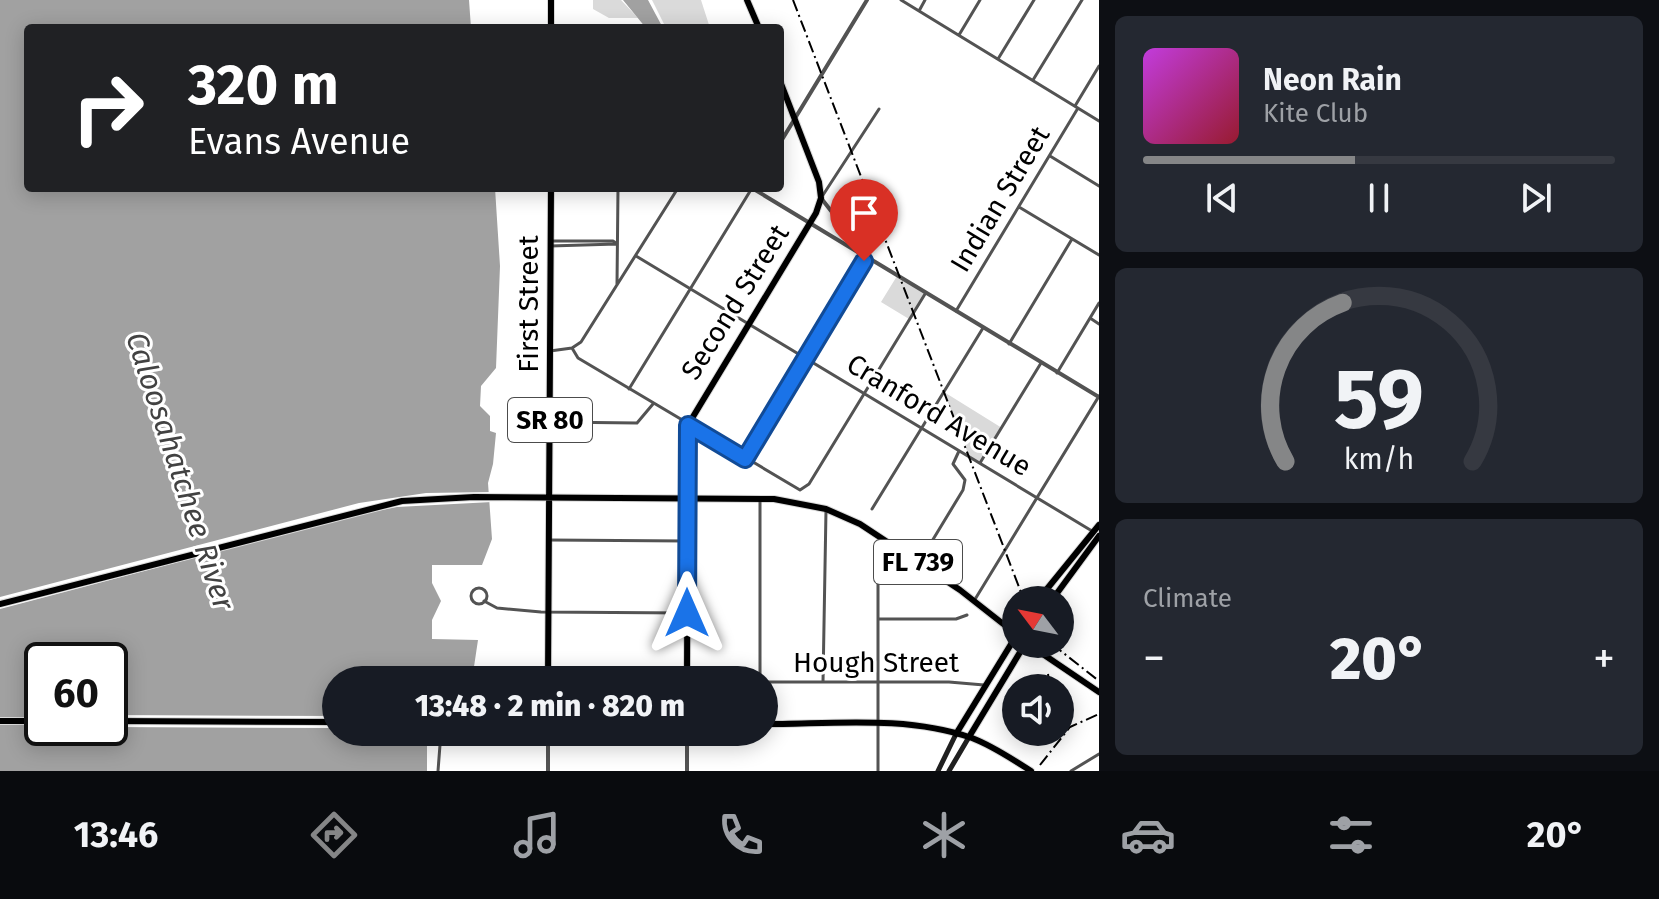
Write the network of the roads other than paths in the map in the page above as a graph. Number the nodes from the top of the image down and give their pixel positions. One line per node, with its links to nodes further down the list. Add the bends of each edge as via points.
1 (551, 0): 10 (main road)
2 (747, 0): 11 (main road)
3 (867, 0): 19 (street)
4 (901, 0): 9 (street)
5 (925, 0): 9 (street)
6 (980, 0): 12 (street)
7 (1034, 0): 13 (street)
8 (1082, 0): 15 (street)
9 (919, 11): 12 (street)
10 (551, 24)
11 (757, 24)
12 (959, 35): 13 (street)
13 (998, 59): 15 (street)
14 (1099, 66): 17 (street, Indian Street)
15 (1033, 80): 17 (street)
16 (784, 91): 19 (main road)
17 (1076, 107): 20 (street); 22 (street, Indian Street)
18 (879, 109): 29 (street, Second Street)
19 (795, 118): 21 (street); 29 (main road)
20 (1099, 121)
21 (784, 136)
22 (1050, 156): 23 (street); 30 (street, Indian Street)
23 (1099, 186)
24 (551, 192): 33 (main road, First Street / SR 80)
25 (618, 192): 34 (street)
26 (676, 192): 36 (street)
27 (750, 192): 39 (street)
28 (759, 192): 31 (street)
29 (821, 198): 31 (main road, Second Street); 37 (street)
30 (1019, 207): 32 (street); 42 (street, Indian Street)
31 (810, 223): 37 (street); 44 (main road, Second Street)
32 (1072, 239): 35 (street); 47 (street)
33 (550, 244): 34 (street); 49 (main road, First Street / SR 80)
34 (617, 244): 38 (street)
35 (1099, 255)
36 (636, 256): 38 (street); 39 (street, Cranford Avenue)
37 (867, 257): 40 (street); 50 (street)
38 (617, 285): 48 (street, via 586,336)
39 (690, 289): 44 (street, Cranford Avenue); 53 (street)
40 (925, 293): 42 (street); 54 (street)
41 (1099, 303): 43 (street)
42 (956, 311): 46 (street)
43 (1090, 318): 45 (street); 52 (street)
44 (748, 323): 50 (street, Cranford Avenue); 58 (main road, Second Street)
45 (1099, 324)
46 (983, 328): 47 (street); 59 (street)
47 (1009, 344): 51 (street)
48 (572, 348): 49 (street); 53 (street, via 578,358)
49 (550, 351): 57 (main road, First Street / SR 80)
50 (805, 358): 54 (street, Cranford Avenue); 61 (street)
51 (1041, 363): 52 (street); 62 (street)
52 (1057, 373): 55 (street)
53 (629, 389): 56 (street)
54 (864, 393): 59 (street, Cranford Avenue); 61 (street, via 804,489 794,489)
55 (1099, 397): 65 (street)
56 (654, 403): 57 (street, via 637,423); 58 (street)
57 (550, 422): 63 (main road, First Street / SR 80)
58 (688, 425): 61 (street); 64 (main road, Second Street)
59 (922, 428): 60 (street, Cranford Avenue); 68 (street)
60 (959, 451): 62 (street, Cranford Avenue); 74 (street, via 953,464 965,480 963,490)
61 (745, 459)
62 (980, 463): 65 (street, Cranford Avenue)
63 (549, 498): 64 (main road); 72 (main road, First Street / SR 80); 79 (main road, via 441,498 370,507)
64 (686, 498): 66 (main road, FL 739); 73 (main road, Second Street)
65 (1038, 498): 70 (street, Cranford Avenue); 78 (street)
66 (760, 499): 67 (main road, FL 739); 90 (street)
67 (826, 509): 71 (main road, FL 739); 92 (street)
68 (872, 509)
69 (1099, 525): 70 (main road)
70 (1097, 534): 75 (main road); 76 (main road)
71 (883, 538): 78 (main road, FL 739); 83 (street)
72 (549, 540): 73 (street); 80 (main road, First Street / SR 80)
73 (687, 541): 81 (main road, Second Street)
74 (926, 551)
75 (1051, 586)
76 (1062, 586)
77 (484, 601): 80 (street, via 497,608)
78 (974, 601): 84 (main road, FL 739)
79 (0, 604)
80 (549, 612): 81 (street); 88 (main road, First Street / SR 80)
81 (687, 613): 89 (main road, Second Street)
82 (967, 615): 83 (street)
83 (878, 619): 93 (street)
84 (1002, 624)
85 (1003, 658): 94 (main road)
86 (1017, 658): 103 (main road)
87 (1047, 658): 95 (main road)
88 (548, 666)
89 (687, 666)
90 (762, 666)
91 (778, 681): 92 (street, Hough Street)
92 (823, 682): 93 (street, Hough Street)
93 (877, 682): 94 (street, Hough Street, via 976,682); 100 (street)
94 (986, 687): 102 (main road)
95 (1099, 692)
96 (0, 721): 97 (main road)
97 (24, 721)
98 (128, 721): 99 (main road)
99 (322, 722)
100 (878, 723): 101 (main road); 102 (main road); 111 (street)
101 (778, 724)
102 (956, 734): 103 (main road); 112 (main road)
103 (969, 737): 113 (main road); 114 (main road)
104 (438, 746): 108 (street)
105 (548, 746): 109 (street)
106 (687, 746): 110 (street)
107 (1099, 754): 115 (street)
108 (438, 771)
109 (548, 771)
110 (687, 771)
111 (878, 771)
112 (939, 771)
113 (949, 771)
114 (1031, 771)
115 (1071, 771)

